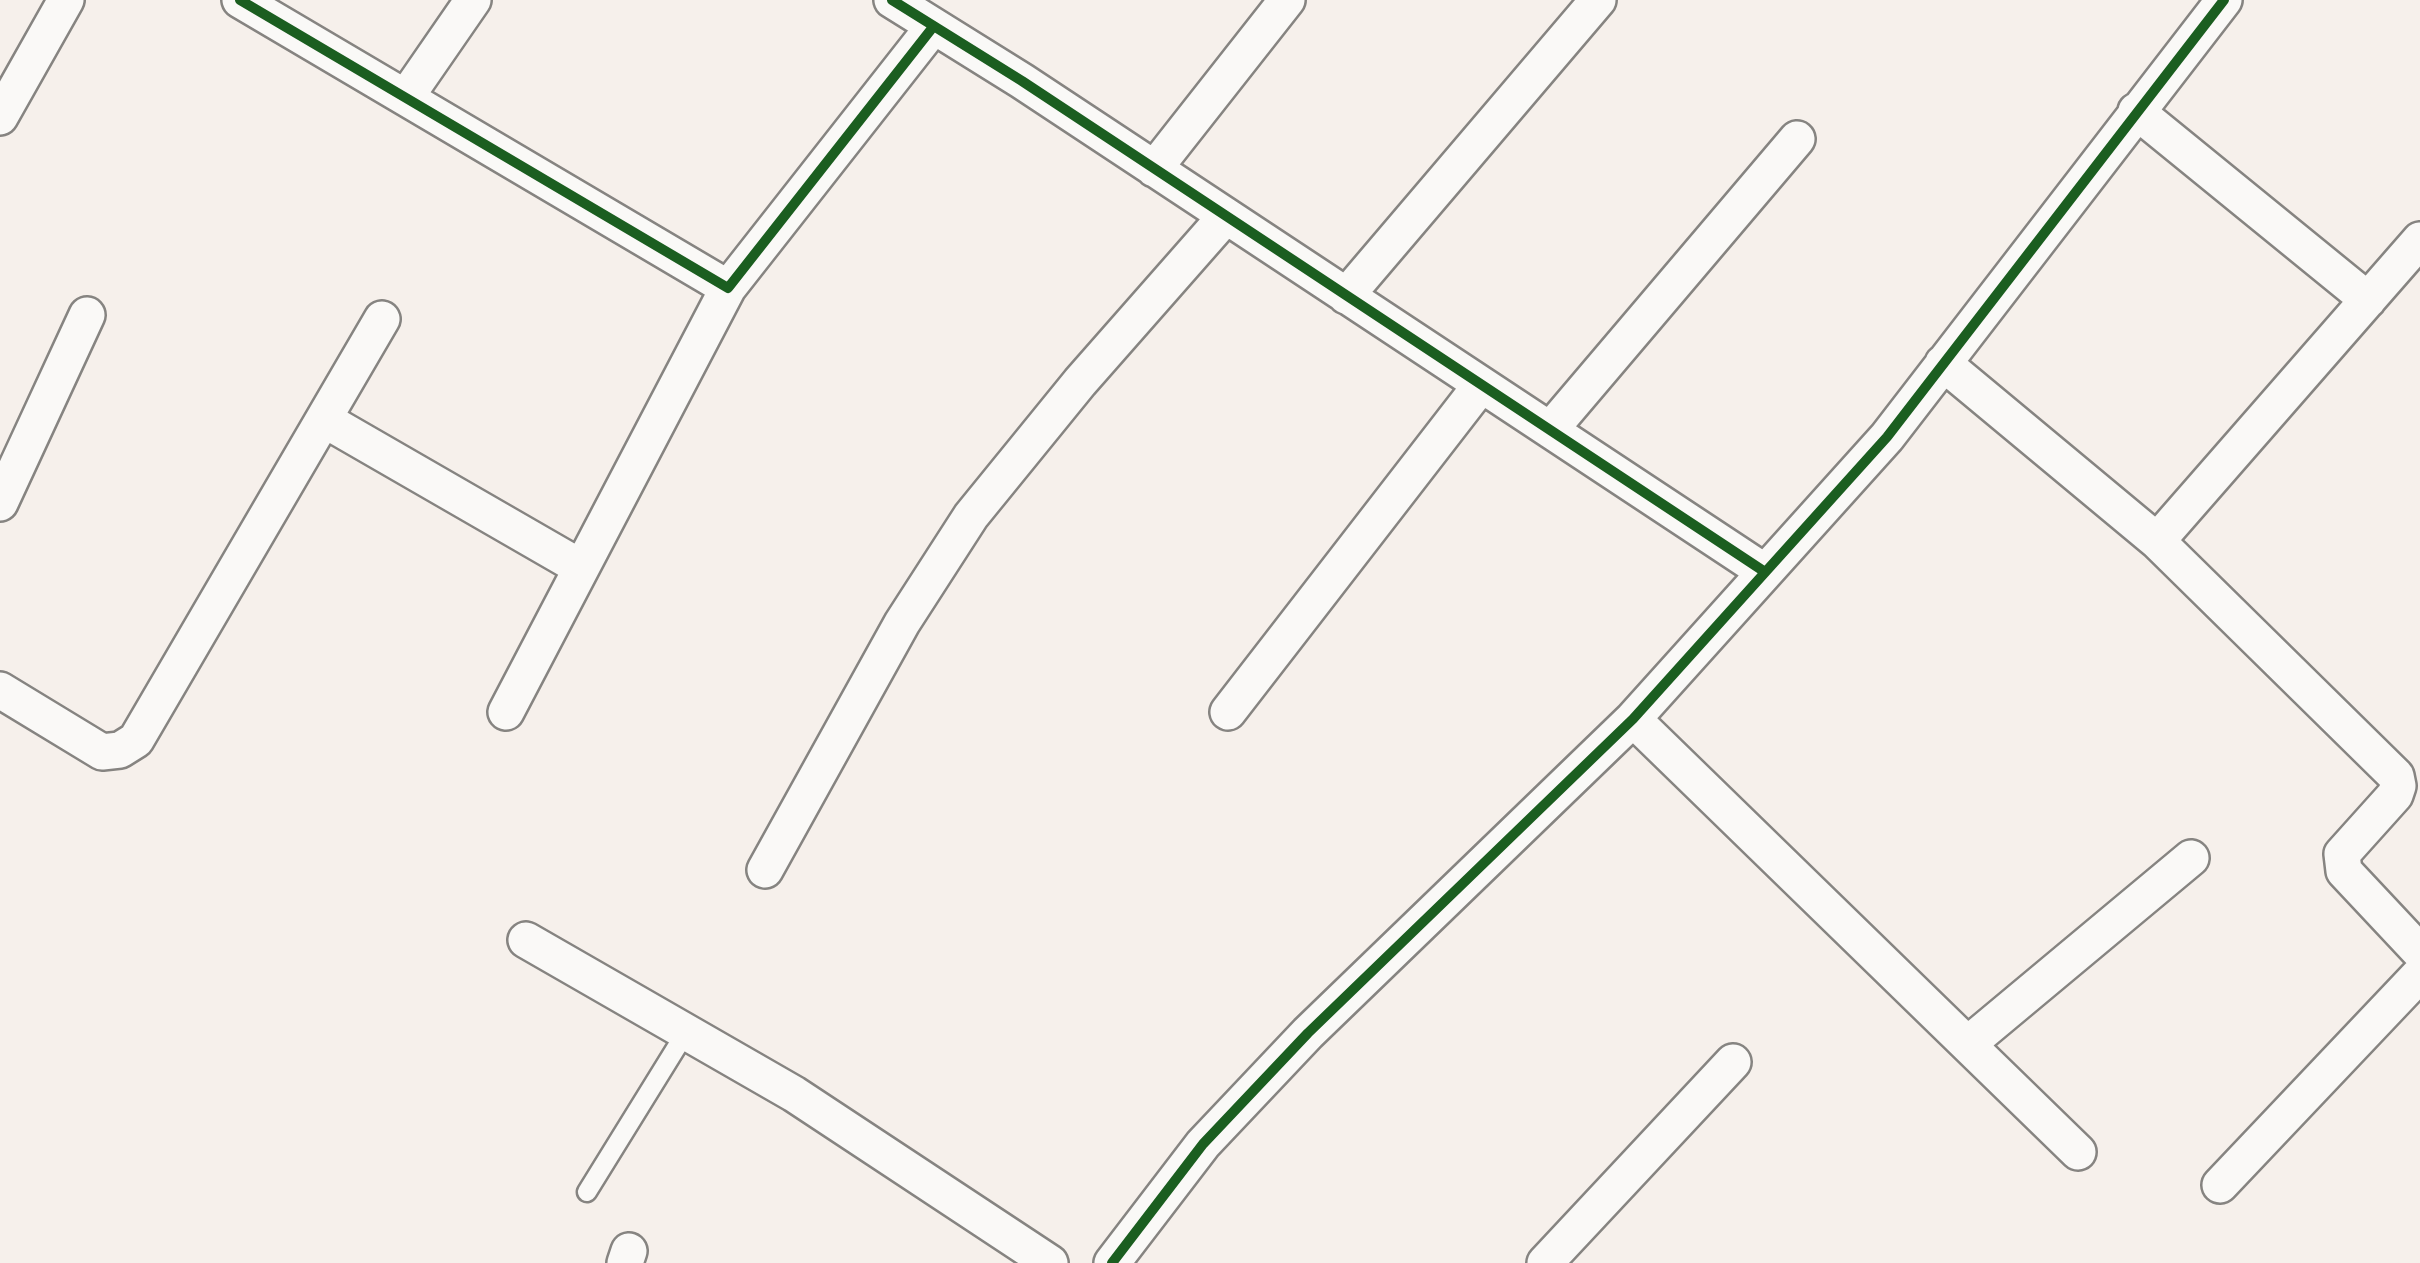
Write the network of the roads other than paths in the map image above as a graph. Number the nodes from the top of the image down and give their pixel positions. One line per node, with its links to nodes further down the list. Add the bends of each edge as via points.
1 (66, 0): 10 (street)
2 (240, 0): 8 (street)
3 (473, 0): 8 (street)
4 (1287, 0): 12 (street)
5 (1598, 0): 16 (street)
6 (2224, 0): 9 (street)
7 (919, 11): 12 (street); 15 (street)
8 (406, 97): 15 (street)
9 (2137, 111): 17 (street); 20 (street)
10 (0, 117)
11 (1797, 138): 23 (street)
12 (1154, 169): 13 (street)
13 (1226, 216): 16 (street); 33 (street, via 1080,382 971,516 902,623)
14 (2420, 240): 17 (street)
15 (728, 288): 26 (street)
16 (1346, 296): 21 (street)
17 (2368, 300): 25 (street)
18 (87, 315): 24 (street)
19 (382, 320): 22 (street)
20 (1943, 363): 25 (street); 27 (street, via 1887,437)
21 (1481, 385): 23 (street); 30 (street)
22 (325, 420): 26 (street); 28 (street, via 136,740 120,750 102,752)
23 (1550, 430): 27 (street)
24 (0, 503)
25 (2157, 541): 35 (street, via 2396,776 2395,795 2342,854 2341,862 2344,871)
26 (580, 567): 29 (street)
27 (1765, 572): 31 (street)
28 (0, 690)
29 (506, 712)
30 (1228, 712)
31 (1633, 719): 38 (street); 44 (street, via 1308,1033 1203,1144)
32 (2191, 858): 38 (street)
33 (765, 870)
34 (526, 940): 37 (street)
35 (2420, 952)
36 (2420, 974): 41 (street)
37 (686, 1032): 42 (lane); 43 (street, via 794,1094)
38 (1968, 1044): 40 (street)
39 (1733, 1062): 45 (street)
40 (2078, 1152)
41 (2220, 1185)
42 (587, 1192)
43 (1050, 1263)
44 (1112, 1263)
45 (1545, 1263)

